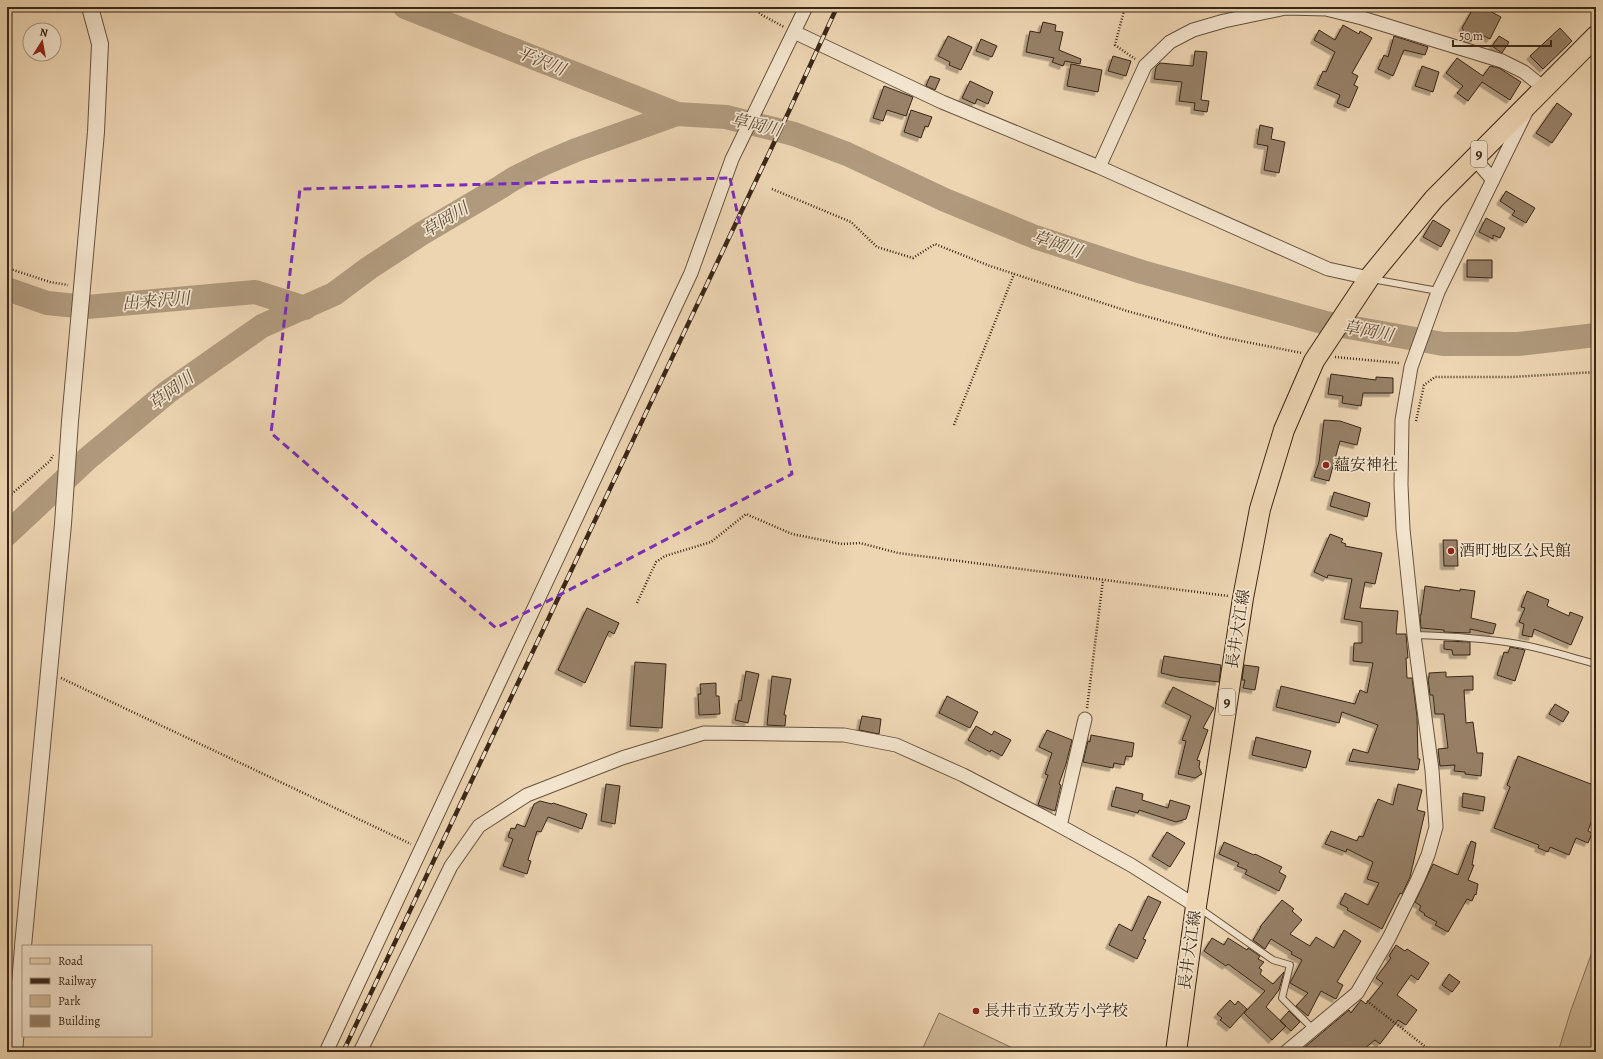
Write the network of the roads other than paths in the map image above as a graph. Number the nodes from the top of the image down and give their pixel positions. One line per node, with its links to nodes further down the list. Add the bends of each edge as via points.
1 (90, 7): 16 (street, via 100,44 96,132)
2 (806, 7): 3 (street)
3 (794, 32): 7 (street, via 942,102); 20 (street, via 732,159 691,273)
4 (1596, 36): 5 (main road, 9)
5 (1538, 95): 6 (main road, 9); 7 (street, via 1524,72 1502,61 1326,9 1286,8 1194,30 1170,42 1145,66); 8 (street)
6 (1474, 159): 8 (street); 9 (main road, 9, via 1434,199)
7 (1099, 168): 9 (street, via 1328,269)
8 (1492, 180): 10 (street)
9 (1369, 278): 10 (lane); 15 (main road, 長井大江線 / 9, via 1316,359 1284,430 1260,509 1243,598)
10 (1438, 292): 11 (street, via 1411,366 1402,420 1403,529)
11 (1414, 635): 12 (lane, via 1462,637 1518,644); 18 (street, via 1432,770 1436,827 1428,855 1413,888 1389,938 1357,993)
12 (1596, 664)
13 (1085, 718): 14 (street)
14 (1060, 826): 15 (street, via 1131,865); 21 (street, via 963,775 896,745 844,735 704,733 622,758 527,795 479,826 451,866)
15 (1196, 906): 18 (lane, via 1273,960 1290,965 1282,998); 22 (main road, 長井大江線 / 9)
16 (23, 945)
17 (22, 959): 19 (street)
18 (1314, 1030): 23 (street)
19 (14, 1052)
20 (326, 1052)
21 (360, 1052)
22 (1176, 1052)
23 (1286, 1052)

